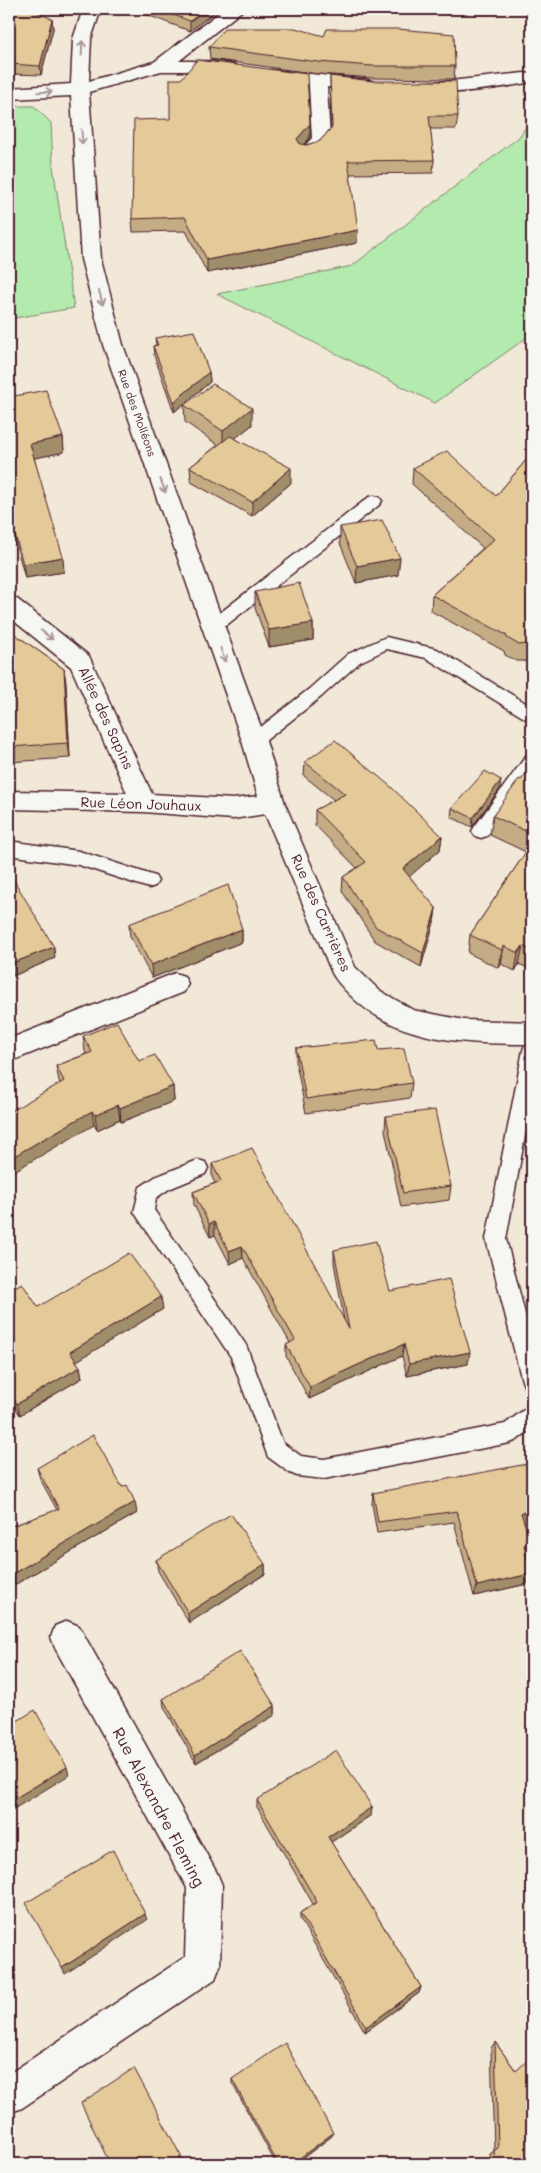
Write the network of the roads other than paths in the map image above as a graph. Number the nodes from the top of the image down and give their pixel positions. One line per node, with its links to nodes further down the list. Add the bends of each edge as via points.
1 (92, 9): 8 (street, Rue des Molléons, one-way to 1, via 82,39)
2 (235, 9): 3 (street)
3 (160, 66): 5 (street, via 210,66); 8 (street)
4 (524, 78): 7 (street, via 450,87)
5 (318, 81): 6 (street); 10 (street, via 321,139)
6 (382, 86)
7 (401, 86)
8 (80, 89): 9 (street, one-way to 8); 13 (street, Rue des Molléons, one-way to 13, via 90,258 113,345)
9 (9, 94)
10 (308, 152)
11 (374, 501): 13 (lane)
12 (9, 605): 18 (street, Allée des Sapins, one-way to 18, via 81,662)
13 (213, 627): 15 (street, Rue des Molléons, one-way to 15)
14 (532, 715): 15 (lane, via 431,653 386,643 354,658)
15 (254, 741): 19 (street, Rue des Molléons)
16 (532, 760): 20 (lane)
17 (9, 800): 18 (street, Rue Léon Jouhaux)
18 (142, 803): 19 (street, Rue Léon Jouhaux, via 233,809)
19 (273, 804): 24 (street, Rue des Carrières, via 346,973 370,998 407,1020 464,1031)
20 (481, 831)
21 (9, 848): 22 (lane, via 79,858)
22 (149, 881)
23 (175, 984): 26 (street)
24 (532, 1033)
25 (532, 1050): 28 (lane, via 496,1239)
26 (9, 1051)
27 (198, 1168): 29 (lane, via 147,1192 144,1212 239,1352 275,1450 296,1466 324,1469 510,1433)
28 (532, 1382)
29 (532, 1416)
30 (67, 1637): 31 (street, Rue Alexandre Fleming, via 205,1885 202,1966)
31 (9, 2095)

